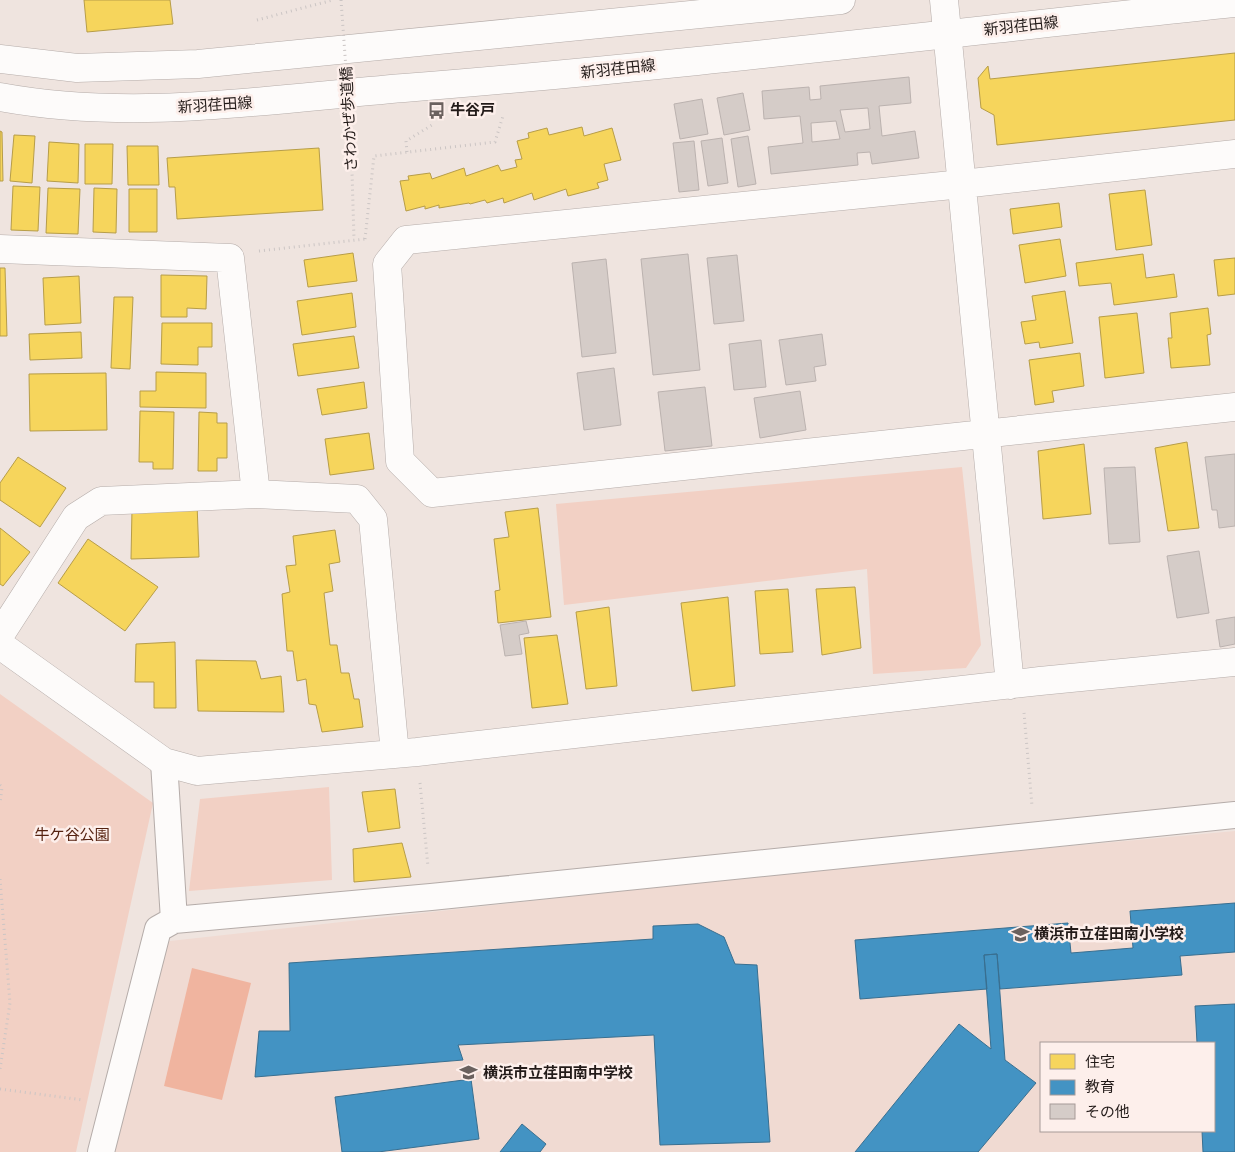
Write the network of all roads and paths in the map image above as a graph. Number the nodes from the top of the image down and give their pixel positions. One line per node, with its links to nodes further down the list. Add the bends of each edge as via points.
1 (333, 0): 6 (path)
2 (340, 0): 15 (path, さわかぜ歩道橋, bridge, via 351,138)
3 (841, 0): 8 (street, via 198,64 76,68)
4 (944, 0): 7 (street)
5 (1235, 4): 7 (street, 新羽荏田線)
6 (257, 20)
7 (948, 34): 9 (street, 新羽荏田線, via 555,76 199,108 97,109); 14 (street)
8 (0, 59)
9 (0, 97)
10 (503, 116): 12 (path, via 495,142)
11 (432, 125): 12 (path, via 406,141)
12 (407, 152): 16 (path, via 374,156)
13 (1235, 154): 14 (street)
14 (962, 184): 17 (street); 21 (street)
15 (354, 239): 16 (path); 19 (path, via 266,249)
16 (364, 239): 17 (path)
17 (406, 240): 21 (street, via 387,264 400,461 432,493)
18 (0, 249): 19 (street)
19 (230, 258): 22 (street)
20 (1235, 407): 21 (street)
21 (987, 433): 26 (street)
22 (256, 494): 23 (street, via 101,501 76,518); 27 (street, via 357,499 373,519)
23 (0, 635)
24 (0, 645): 28 (street)
25 (1235, 662): 26 (street)
26 (1016, 684): 27 (street); 32 (path)
27 (406, 753): 28 (street, via 197,771); 34 (path)
28 (164, 762): 35 (street)
29 (0, 785): 30 (path)
30 (0, 804)
31 (1235, 815): 32 (street)
32 (1034, 836): 34 (street)
33 (0, 879): 36 (path, via 10,1003)
34 (430, 897): 35 (street)
35 (174, 920): 38 (street, via 158,929)
36 (0, 1069)
37 (0, 1089): 38 (path)
38 (113, 1104): 39 (street)
39 (101, 1152)

